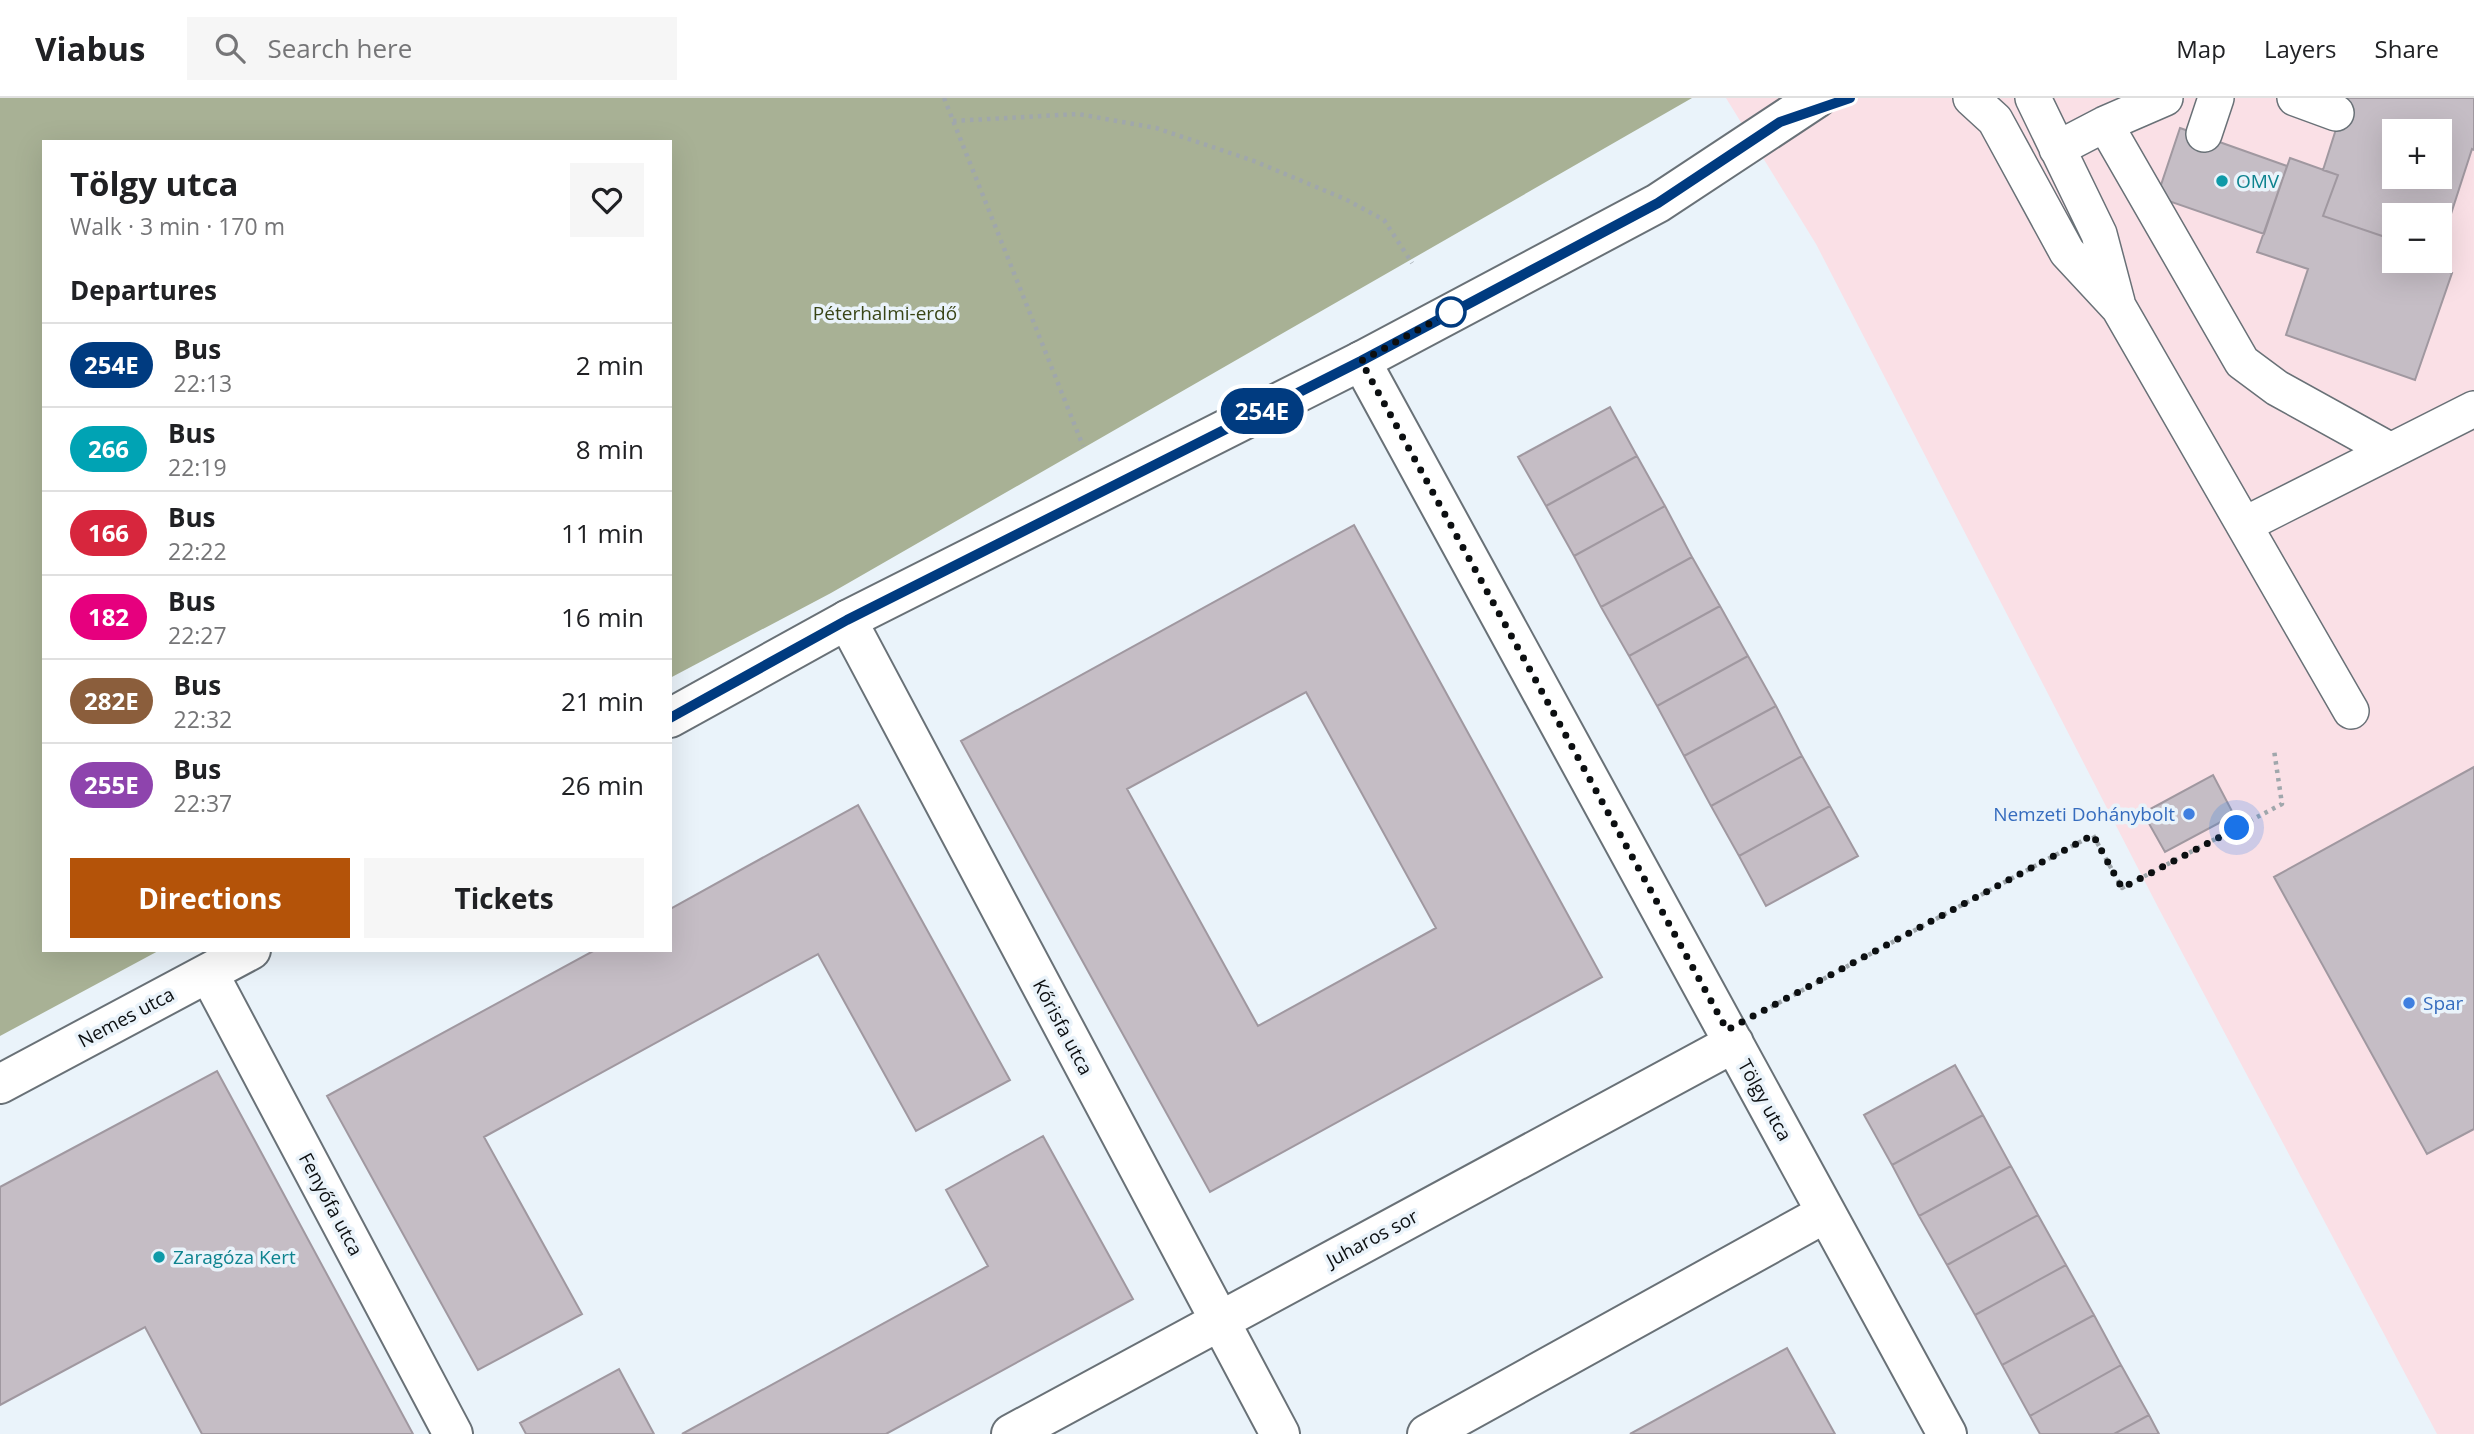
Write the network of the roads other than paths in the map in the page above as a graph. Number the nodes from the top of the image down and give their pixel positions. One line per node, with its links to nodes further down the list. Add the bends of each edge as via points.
1 (1817, 98): 9 (street)
2 (1850, 98): 9 (street)
3 (1971, 98): 13 (lane, via 1995,120 2067,252)
4 (2033, 98): 12 (lane)
5 (2165, 98): 10 (lane)
6 (2216, 98): 11 (lane)
7 (2295, 98): 8 (lane)
8 (2336, 113)
9 (1780, 122): 14 (street, via 1658,203)
10 (2105, 124): 12 (lane); 16 (lane, via 2176,223 2242,362 2277,388)
11 (2204, 134)
12 (2057, 149): 13 (lane, via 2099,234)
13 (2119, 309): 17 (lane)
14 (1361, 361): 18 (street); 23 (street, Tölgy utca)
15 (2474, 409): 16 (lane)
16 (2391, 451): 17 (lane)
17 (2244, 525): 19 (lane)
18 (847, 620): 20 (street); 26 (street, Kőrisfa utca)
19 (2351, 711)
20 (672, 717)
21 (248, 952): 22 (street, Nemes utca)
22 (209, 974): 24 (street, Nemes utca); 27 (street, Fenyőfa utca)
23 (1730, 1037): 25 (street, Tölgy utca); 26 (street, Juharos sor)
24 (0, 1084)
25 (1826, 1213): 30 (street); 31 (street, Tölgy utca)
26 (1219, 1320): 28 (street, Juharos sor); 29 (street, Kőrisfa utca)
27 (453, 1434)
28 (1011, 1434)
29 (1280, 1434)
30 (1427, 1434)
31 (1947, 1434)

